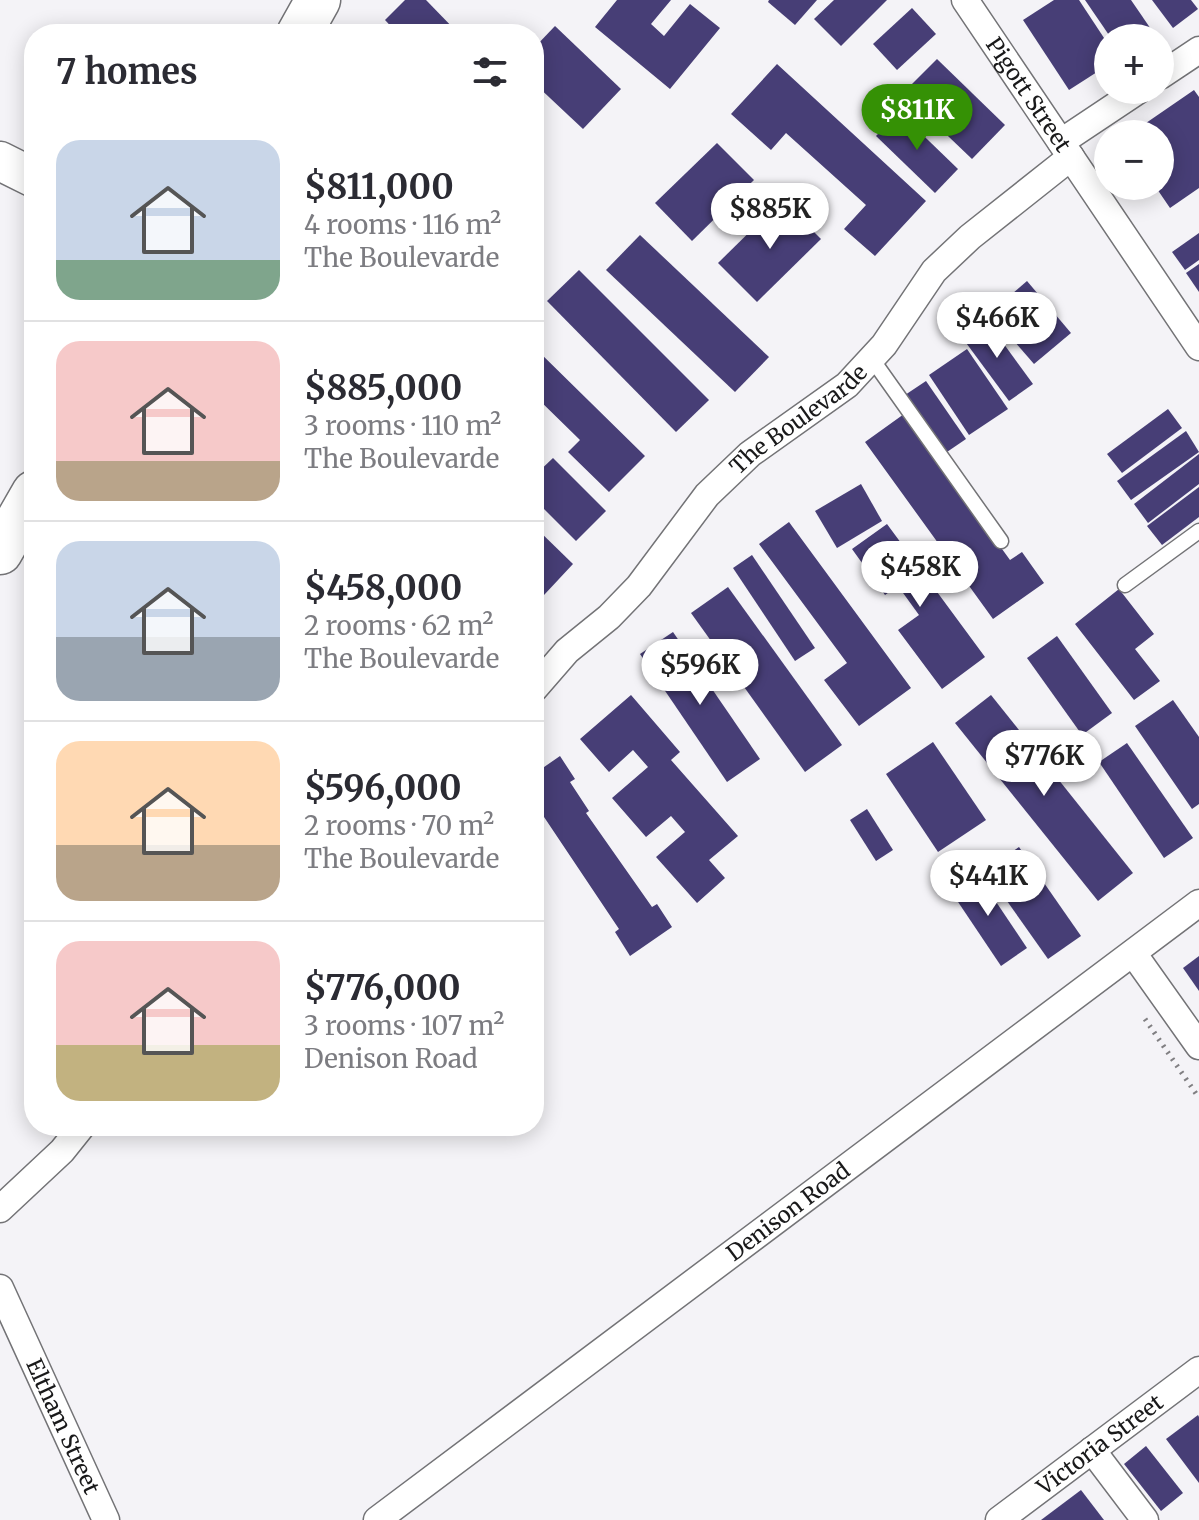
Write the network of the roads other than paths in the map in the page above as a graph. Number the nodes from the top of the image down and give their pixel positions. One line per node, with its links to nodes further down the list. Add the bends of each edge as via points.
1 (318, 0): 3 (highway)
2 (965, 0): 7 (street, Pigott Street)
3 (305, 24)
4 (1199, 50): 5 (street)
5 (1174, 67)
6 (1122, 104): 7 (street, The Boulevarde)
7 (1066, 149): 10 (street, Pigott Street); 11 (street, The Boulevarde, via 934,271)
8 (0, 161): 9 (main road)
9 (24, 173)
10 (1199, 347)
11 (872, 359): 14 (lane); 17 (street, The Boulevarde, via 829,399 750,454 707,495 639,586)
12 (24, 510): 15 (highway)
13 (1199, 531): 16 (lane)
14 (1001, 541)
15 (0, 552)
16 (1125, 585)
17 (544, 677)
18 (1199, 903): 19 (street, Denison Road)
19 (1133, 953): 20 (street); 27 (street, Denison Road)
20 (1199, 1046)
21 (74, 1136): 22 (street)
22 (0, 1209)
23 (0, 1288): 26 (street, Eltham Street)
24 (1199, 1370): 25 (street, Victoria Street)
25 (1092, 1450): 28 (street, Victoria Street); 29 (street)
26 (106, 1520)
27 (377, 1520)
28 (999, 1520)
29 (1145, 1520)

